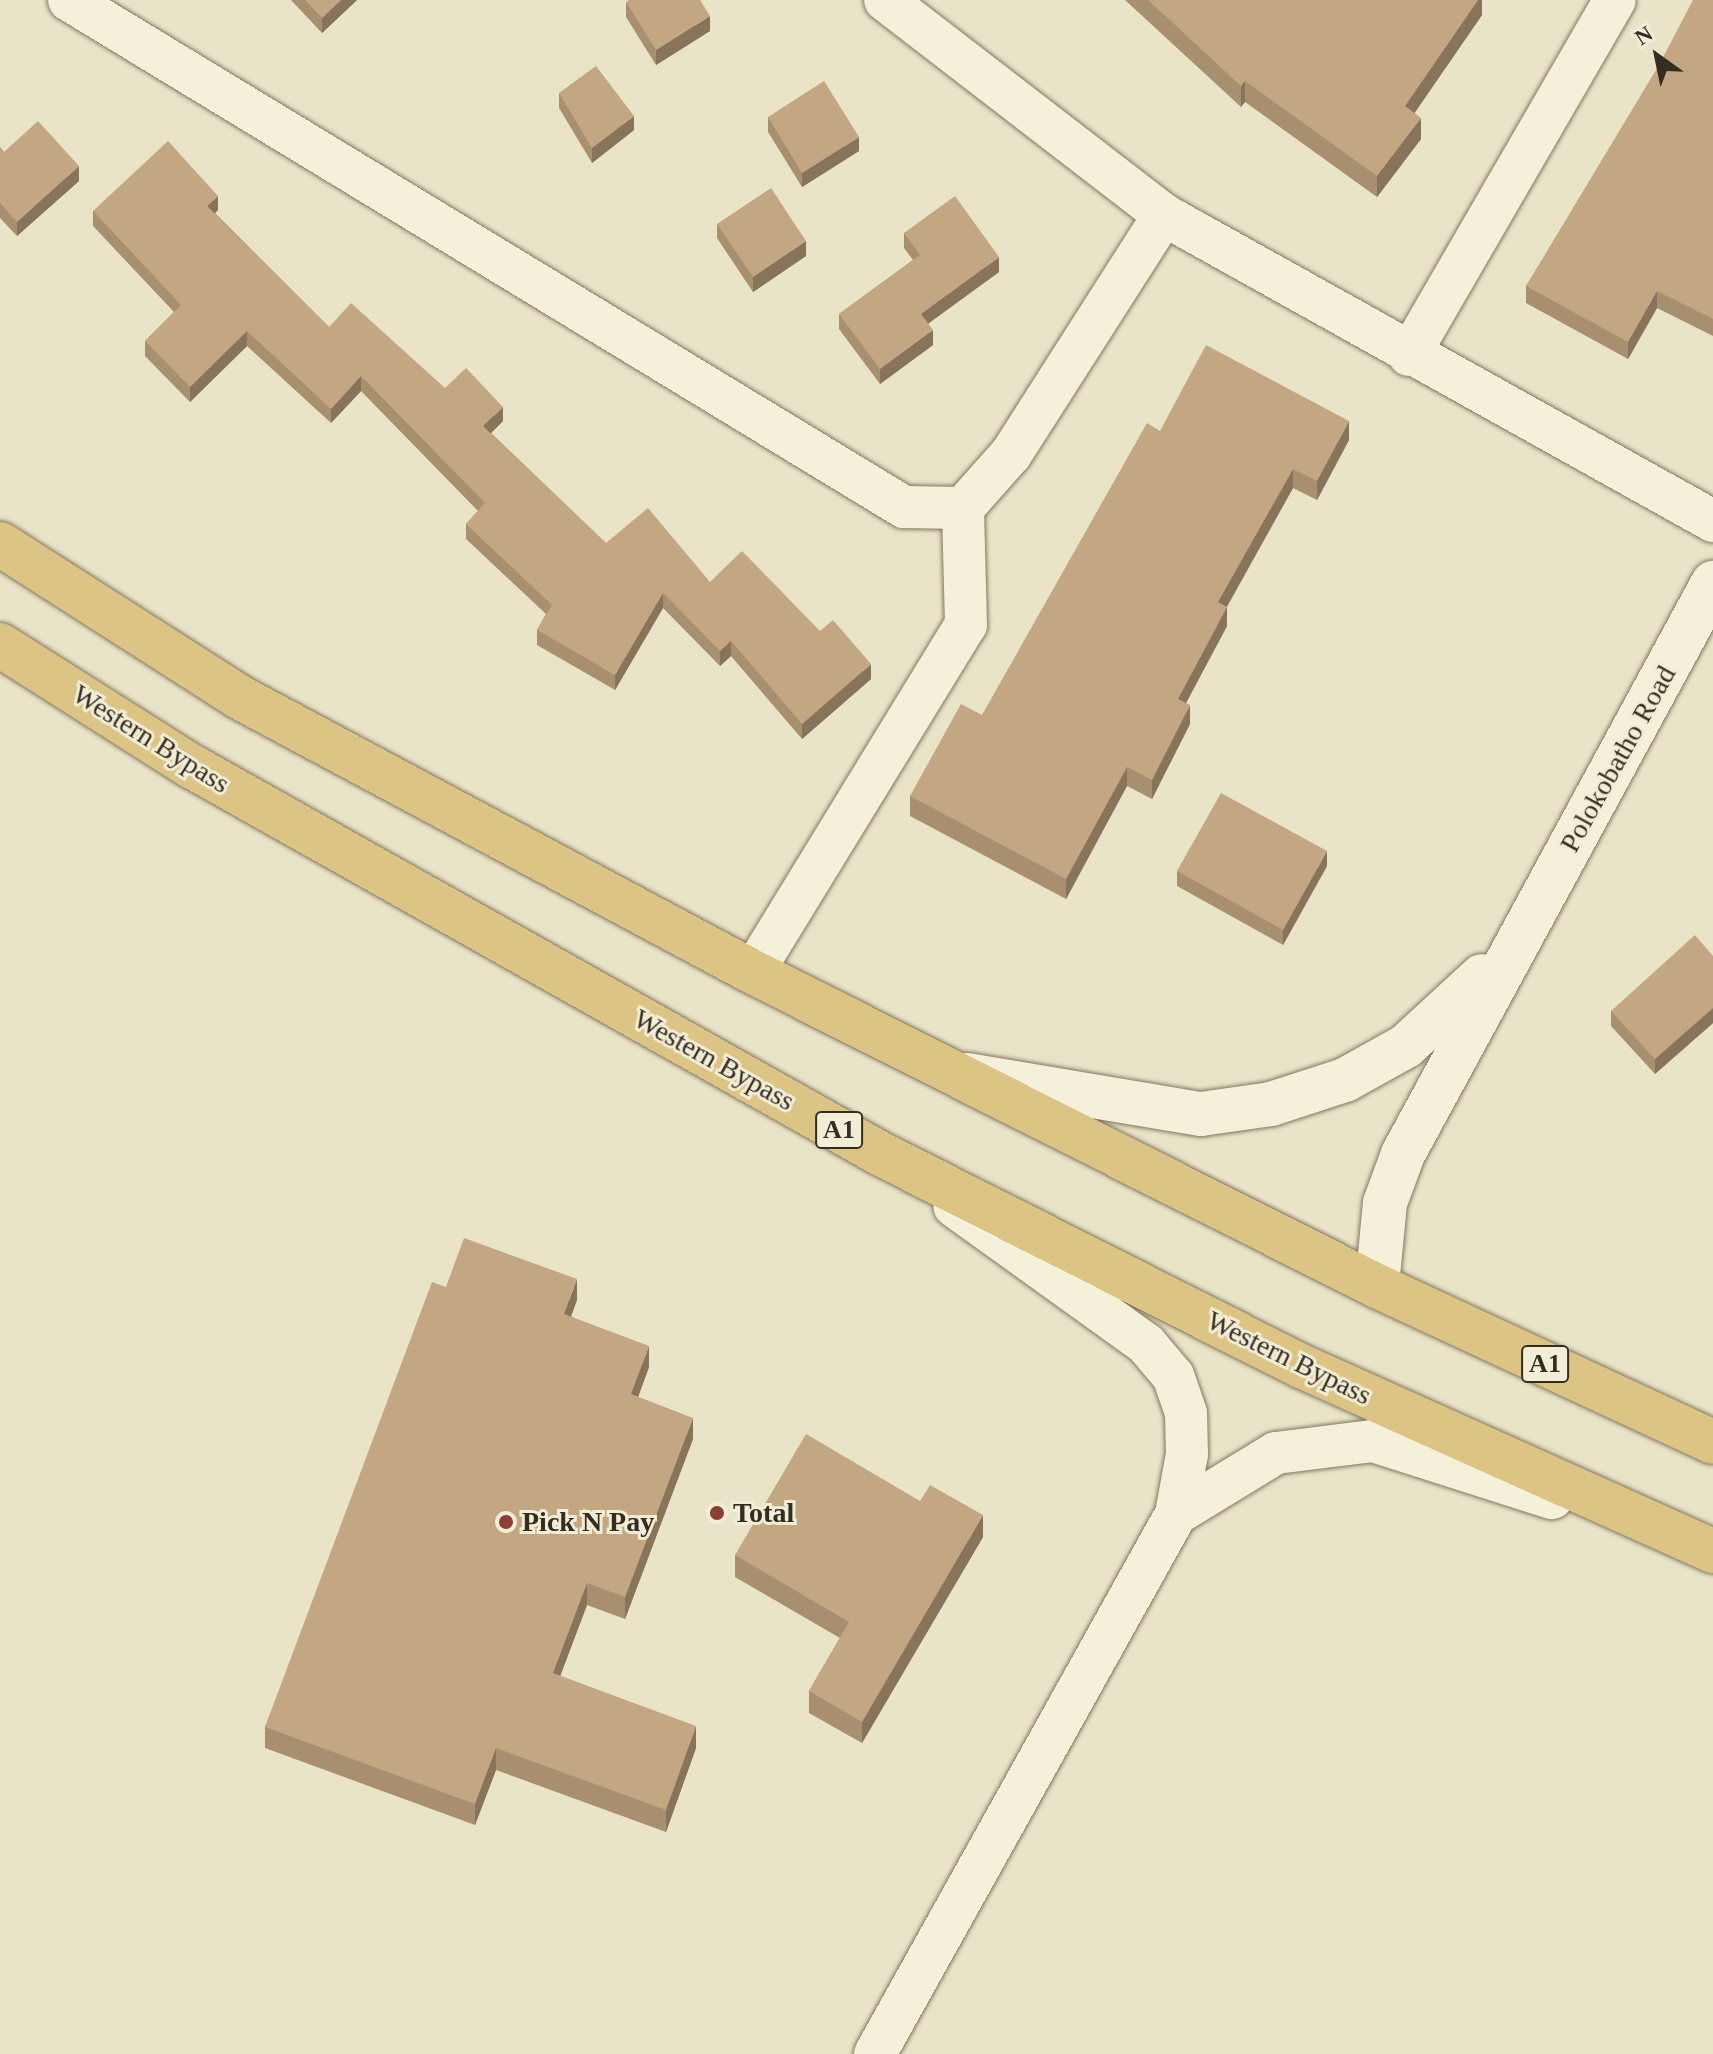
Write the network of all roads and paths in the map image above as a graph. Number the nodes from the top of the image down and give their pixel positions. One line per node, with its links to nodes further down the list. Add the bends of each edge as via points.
1 (69, 0): 6 (street, via 904,507)
2 (885, 0): 4 (street)
3 (1615, 0): 5 (street)
4 (1164, 215): 5 (street); 6 (street, via 1011,454)
5 (1409, 355): 7 (street)
6 (963, 508): 12 (street, via 966,625)
7 (1713, 521)
8 (0, 544): 12 (highway, A1, via 239,697)
9 (1713, 583): 11 (street, Polokobatho Road)
10 (0, 645): 14 (highway, Western Bypass / A1, via 191,766)
11 (1522, 934): 13 (street, via 1406,1046 1345,1080 1271,1104 1201,1114); 15 (street, Polokobatho Road, via 1403,1154 1385,1203)
12 (753, 972): 13 (highway, A1)
13 (945, 1071): 15 (highway, A1)
14 (881, 1154): 17 (street, via 1146,1344 1173,1376 1186,1413); 18 (highway, Western Bypass / A1, via 1301,1366)
15 (1377, 1286): 16 (highway, A1)
16 (1713, 1442)
17 (1176, 1514): 18 (street, via 1276,1453 1373,1441 1431,1455); 19 (street)
18 (1713, 1554)
19 (875, 2054)

